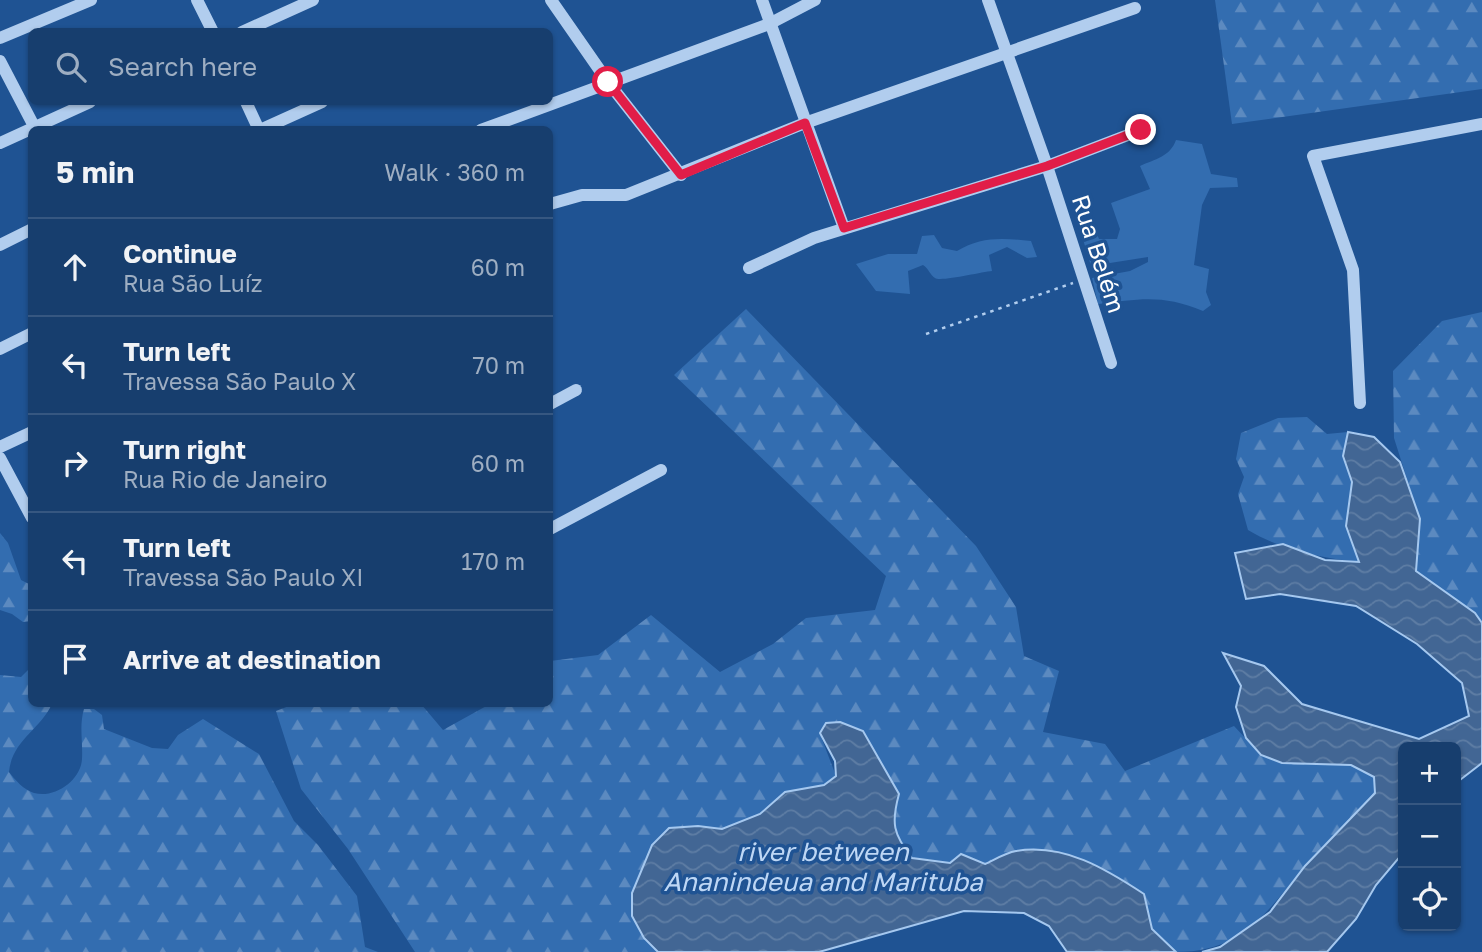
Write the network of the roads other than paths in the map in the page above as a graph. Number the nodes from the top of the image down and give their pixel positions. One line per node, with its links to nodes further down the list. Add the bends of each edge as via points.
1 (90, 0): 12 (street)
2 (197, 0): 10 (street)
3 (313, 0): 11 (street)
4 (551, 0): 15 (street)
5 (762, 0): 9 (street)
6 (815, 0): 9 (street)
7 (988, 0): 13 (street, Rua Belém)
8 (1135, 8): 13 (street)
9 (769, 24): 15 (street); 21 (street)
10 (211, 28)
11 (251, 28)
12 (0, 38)
13 (1007, 52): 21 (street); 31 (street, Rua Belém)
14 (0, 61): 23 (street)
15 (608, 82): 16 (street); 32 (street)
16 (553, 103)
17 (84, 105): 24 (street)
18 (247, 105): 25 (street)
19 (316, 105): 26 (street)
20 (547, 105): 27 (street)
21 (805, 123): 32 (street); 34 (street)
22 (1482, 124): 43 (street, via 1313,156 1353,270)
23 (34, 126)
24 (39, 126)
25 (257, 126)
26 (268, 126)
27 (492, 126)
28 (1141, 130): 31 (street)
29 (28, 131): 30 (street)
30 (0, 143)
31 (1047, 166): 34 (street); 40 (street, Rua Belém)
32 (681, 175): 33 (street, via 626,195 582,195)
33 (553, 203)
34 (844, 228): 37 (street)
35 (28, 231): 36 (street)
36 (0, 244)
37 (749, 268)
38 (28, 335): 39 (street)
39 (0, 349)
40 (1111, 363)
41 (576, 390): 42 (street)
42 (553, 402)
43 (1360, 403)
44 (28, 434): 45 (street)
45 (0, 447)
46 (0, 458): 48 (street)
47 (661, 470): 49 (street)
48 (28, 510)
49 (553, 527)

